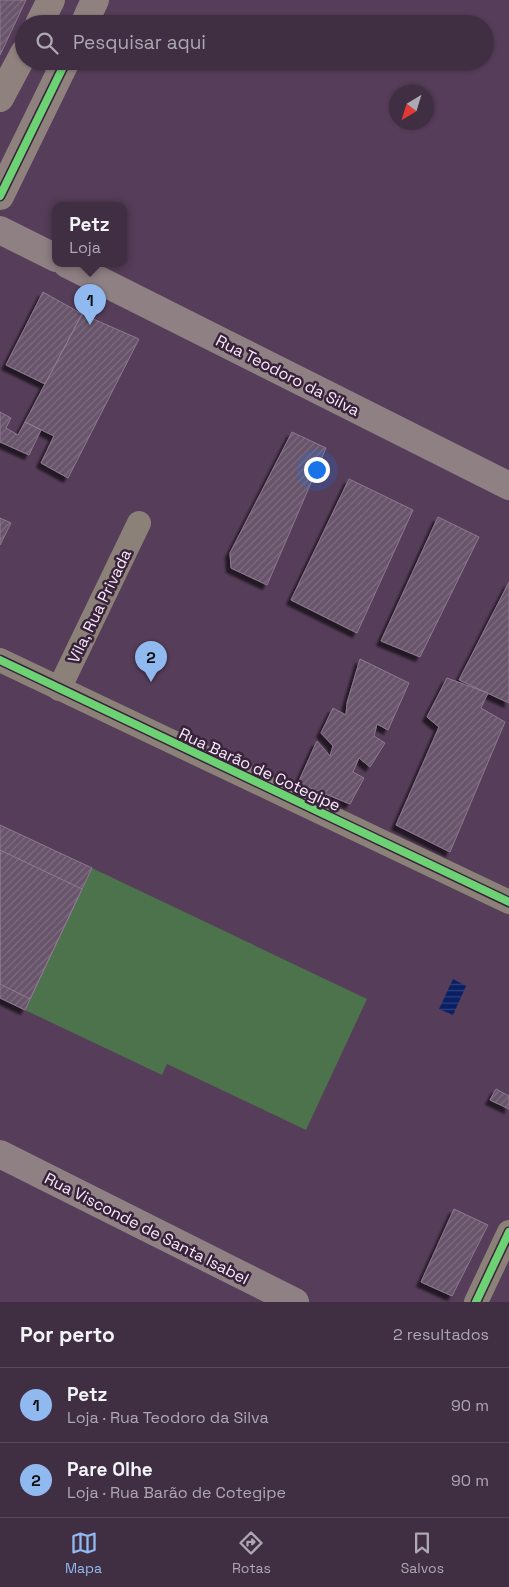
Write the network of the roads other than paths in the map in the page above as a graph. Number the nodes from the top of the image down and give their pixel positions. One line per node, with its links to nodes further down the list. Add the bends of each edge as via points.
1 (51, 0): 3 (street)
2 (95, 0): 4 (street)
3 (44, 15)
4 (88, 15)
5 (15, 69): 7 (street)
6 (62, 70): 8 (street)
7 (0, 98)
8 (0, 196)
9 (0, 230): 10 (main road)
10 (52, 256)
11 (73, 267): 12 (main road, Rua Teodoro da Silva)
12 (509, 486)
13 (139, 523): 15 (street, Vila, Rua Privada)
14 (0, 660): 15 (street, Rua Barão de Cotegipe)
15 (58, 689): 16 (street, Rua Barão de Cotegipe)
16 (509, 902)
17 (0, 1154): 19 (main road, Rua Visconde de Santa Isabel)
18 (509, 1232): 20 (street)
19 (295, 1302)
20 (476, 1302)

